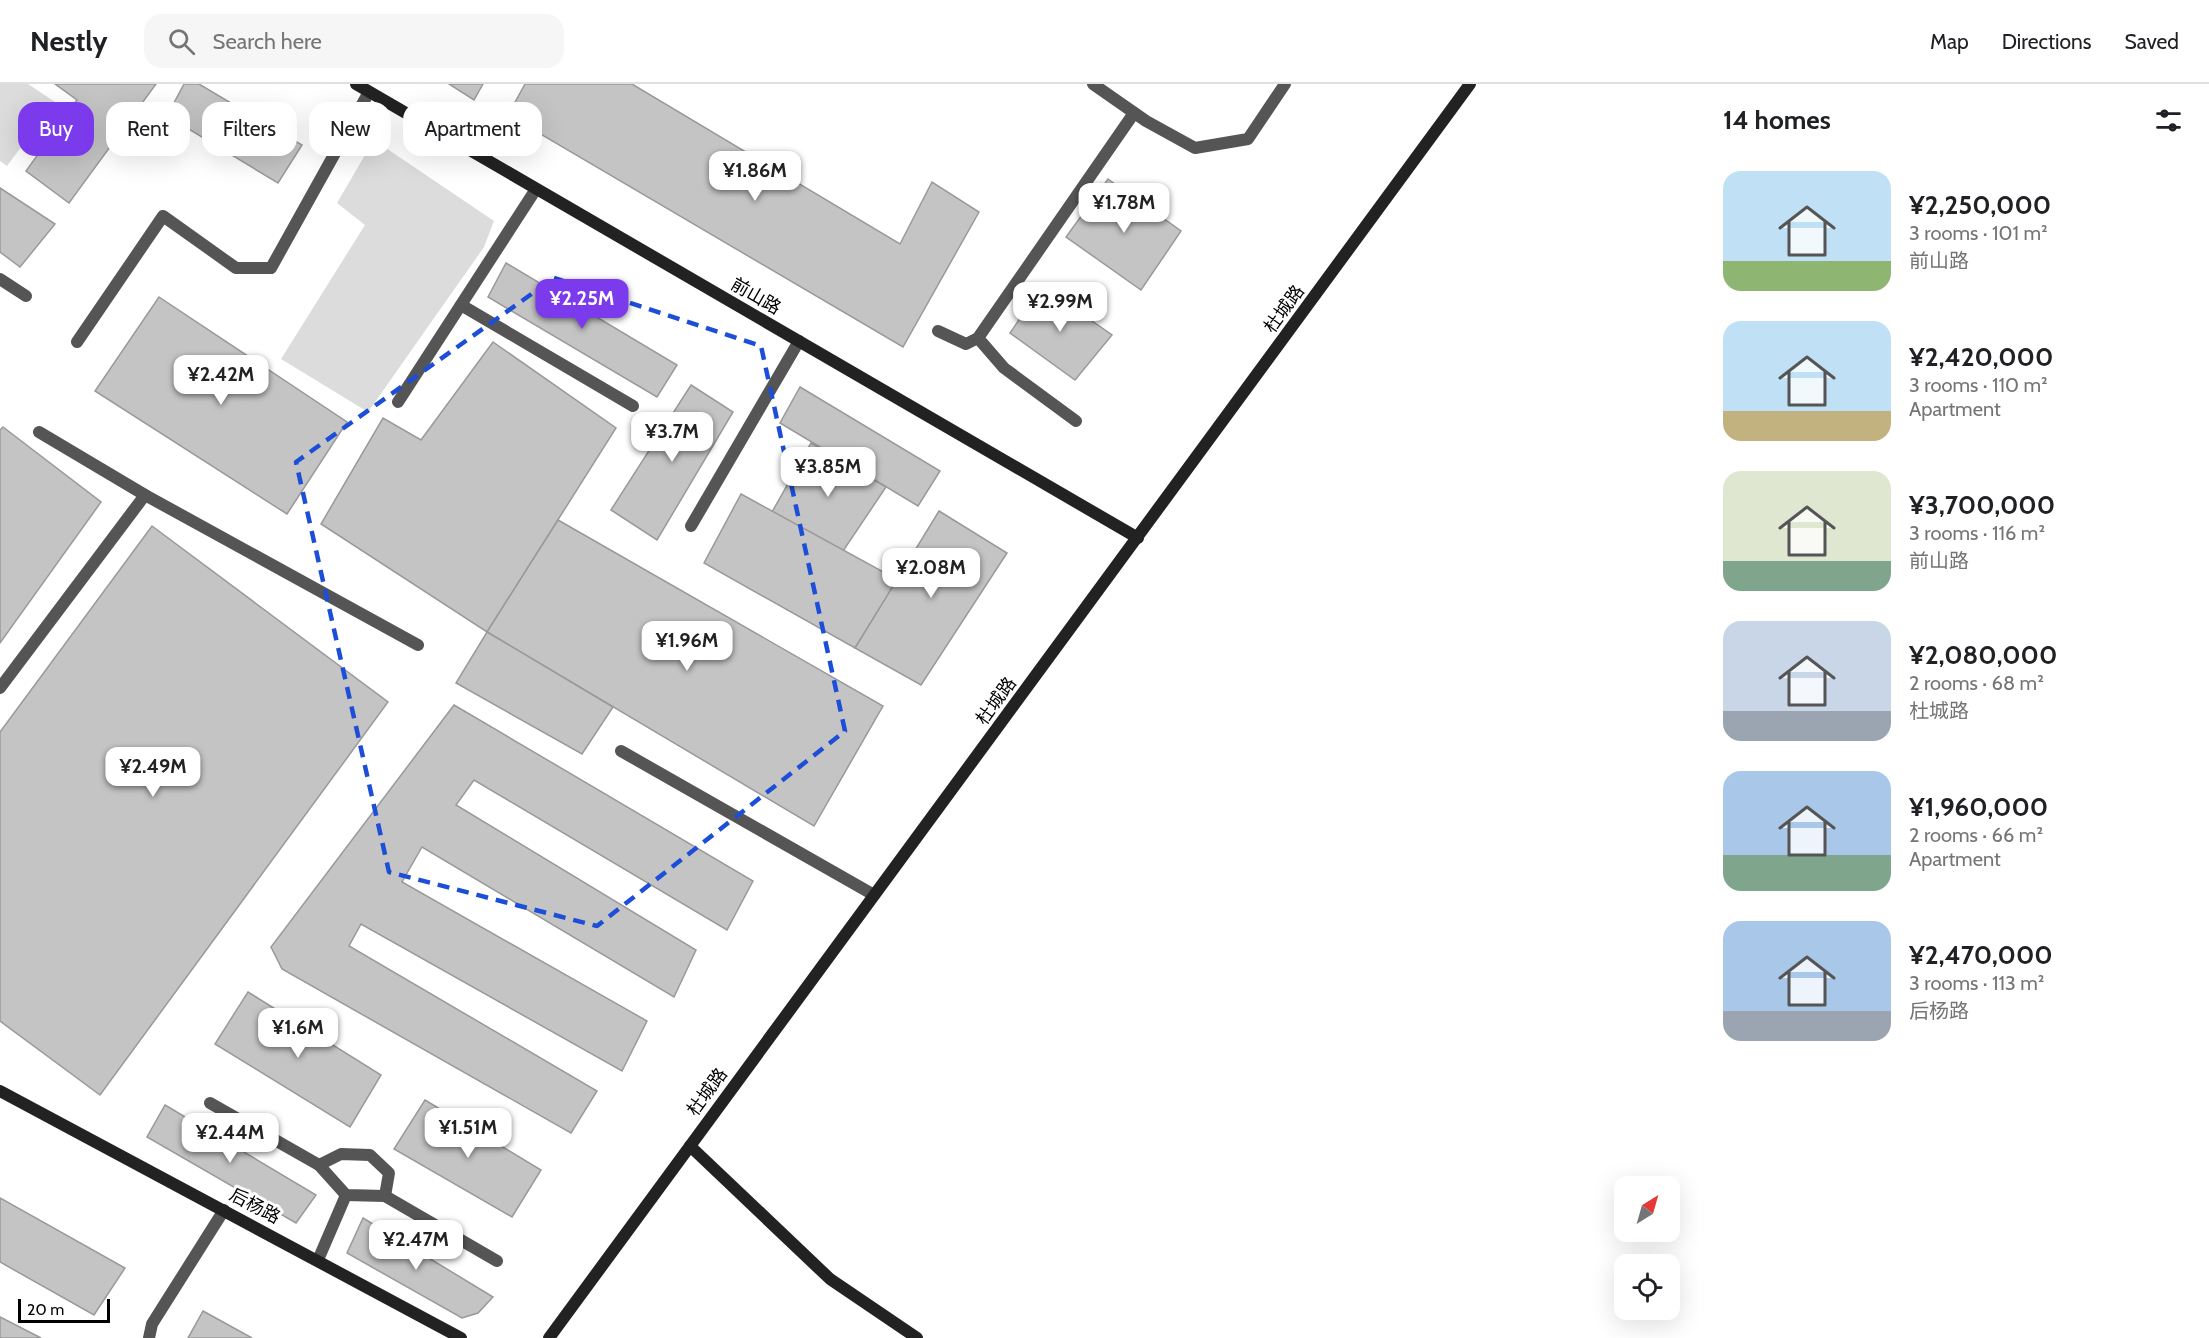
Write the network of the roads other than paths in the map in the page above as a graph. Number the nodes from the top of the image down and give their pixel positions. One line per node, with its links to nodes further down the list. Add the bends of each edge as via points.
1 (356, 84): 5 (street, 前山路)
2 (1093, 84): 6 (lane)
3 (1285, 84): 6 (lane, via 1248,139 1195,148)
4 (1470, 84): 21 (street, 杜城路)
5 (369, 92): 7 (street, 前山路); 14 (lane, via 271,268 236,268 164,216)
6 (1134, 113): 12 (lane)
7 (536, 189): 10 (lane); 13 (street, 前山路)
8 (0, 279): 9 (lane)
9 (26, 296)
10 (460, 305): 15 (lane); 16 (lane)
11 (938, 331): 12 (lane, via 966,344)
12 (978, 338): 17 (lane, via 1004,368)
13 (799, 341): 20 (lane); 21 (street, 前山路)
14 (77, 342)
15 (398, 402)
16 (633, 406)
17 (1076, 421)
18 (39, 432): 19 (lane)
19 (145, 495): 22 (lane); 23 (lane)
20 (691, 526)
21 (1138, 538): 25 (street, 杜城路)
22 (418, 645)
23 (0, 688)
24 (621, 751): 25 (lane)
25 (874, 896): 28 (street, 杜城路)
26 (0, 1091): 32 (street, 后杨路)
27 (210, 1103): 29 (lane)
28 (690, 1146): 37 (street, 杜城路); 38 (street, via 830,1279)
29 (319, 1165): 30 (lane); 31 (lane, via 341,1154 370,1155 389,1173)
30 (346, 1195): 31 (lane); 33 (lane)
31 (385, 1196): 34 (lane)
32 (224, 1210): 33 (street, 后杨路); 35 (lane, via 152,1324)
33 (318, 1260): 36 (street, 后杨路)
34 (497, 1260)
35 (148, 1338)
36 (461, 1338)
37 (549, 1338)
38 (917, 1338)

